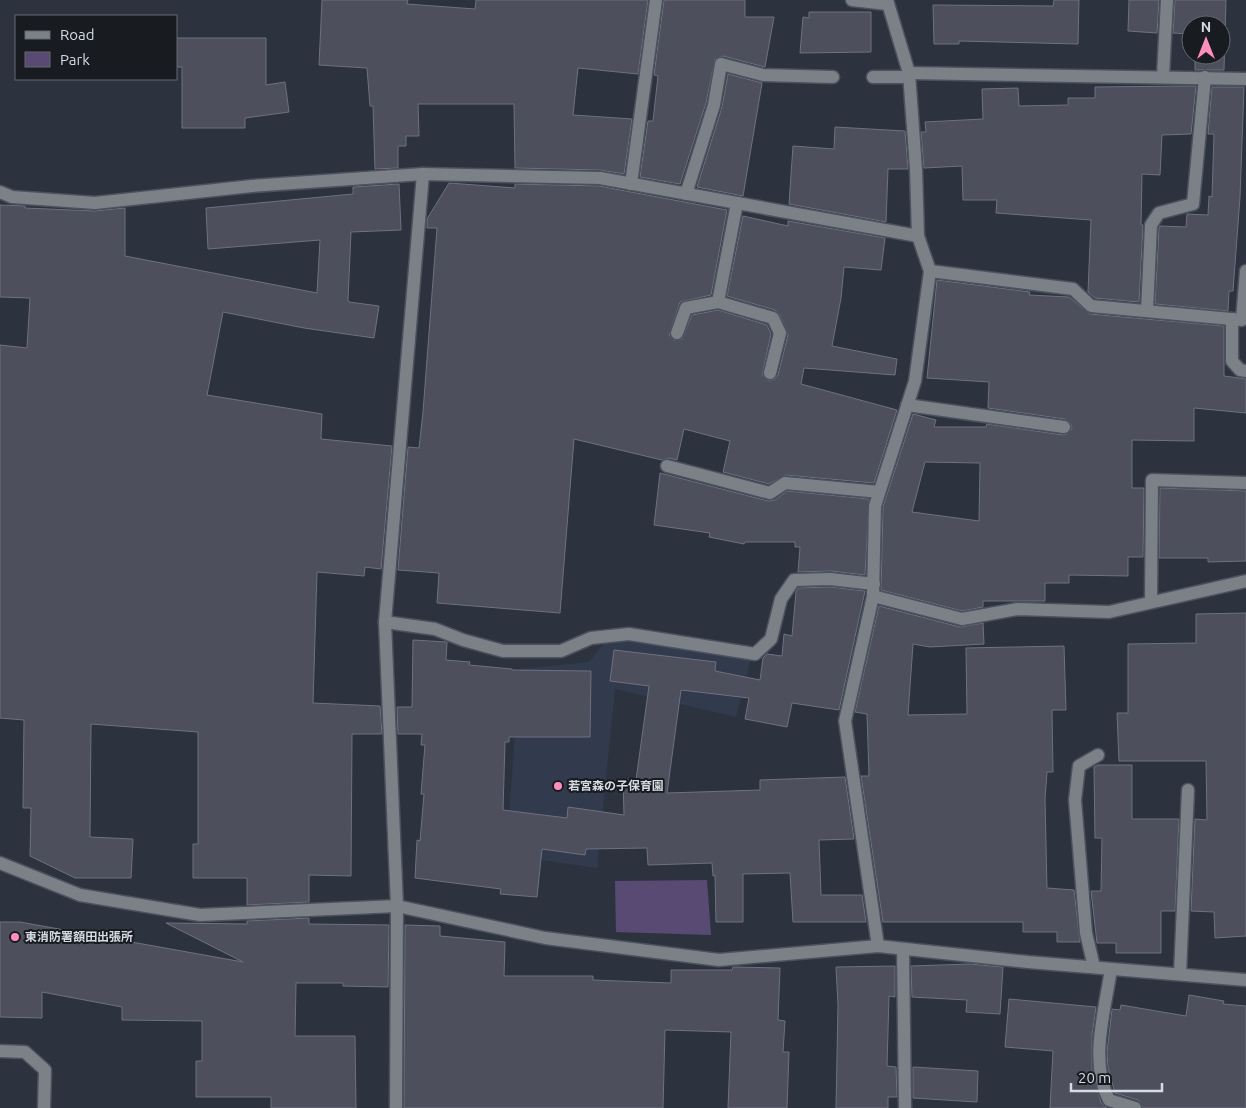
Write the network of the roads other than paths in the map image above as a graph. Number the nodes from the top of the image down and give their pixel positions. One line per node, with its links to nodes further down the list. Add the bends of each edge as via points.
1 (656, 0): 12 (street)
2 (852, 0): 4 (street)
3 (1167, 0): 6 (street)
4 (887, 2): 5 (street)
5 (909, 75): 6 (street); 8 (street); 16 (street)
6 (1163, 76): 9 (street)
7 (833, 77): 14 (street, via 763,75 721,64 714,105)
8 (873, 77)
9 (1205, 77): 10 (street); 20 (street, via 1193,204 1159,213 1151,225)
10 (1246, 79)
11 (423, 174): 12 (street, via 600,178); 13 (street, via 252,186 95,203 12,198); 33 (street)
12 (631, 184): 14 (street)
13 (0, 192)
14 (686, 194): 15 (street)
15 (737, 203): 16 (street); 19 (street)
16 (918, 236): 17 (street)
17 (930, 271): 20 (street, via 1073,289 1091,306); 25 (street, via 915,381)
18 (1246, 271): 21 (street, via 1242,320)
19 (718, 302): 22 (street, via 686,308); 24 (street, via 772,318 780,333)
20 (1147, 311): 21 (street)
21 (1232, 318): 23 (street, via 1232,361 1240,370)
22 (677, 333)
23 (1246, 371)
24 (770, 372)
25 (907, 405): 26 (street); 29 (street)
26 (1064, 427)
27 (667, 466): 29 (street, via 770,493 786,483)
28 (1246, 483): 32 (street, via 1152,480)
29 (879, 492): 31 (street, via 875,506)
30 (1246, 581): 32 (street)
31 (874, 590): 32 (street, via 962,619 1018,609 1108,612); 33 (street, via 830,579 794,580 781,599 771,639 756,654 629,634 591,638 561,650 503,650 435,629); 38 (street, via 846,721)
32 (1151, 602)
33 (384, 622): 37 (street)
34 (1098, 756): 40 (street, via 1079,766 1075,800 1086,933)
35 (1188, 790): 42 (street)
36 (0, 863): 37 (street, via 80,895 200,915)
37 (397, 906): 38 (street, via 544,938 719,960); 46 (street)
38 (878, 946): 39 (street)
39 (903, 949): 40 (street); 47 (street)
40 (1094, 967): 41 (street)
41 (1111, 969): 42 (street); 48 (street, via 1099,1047 1102,1088 1109,1100)
42 (1180, 974): 43 (street)
43 (1246, 980)
44 (0, 1051): 45 (street, via 25,1052 45,1070)
45 (44, 1108)
46 (396, 1108)
47 (905, 1108)
48 (1135, 1108)

